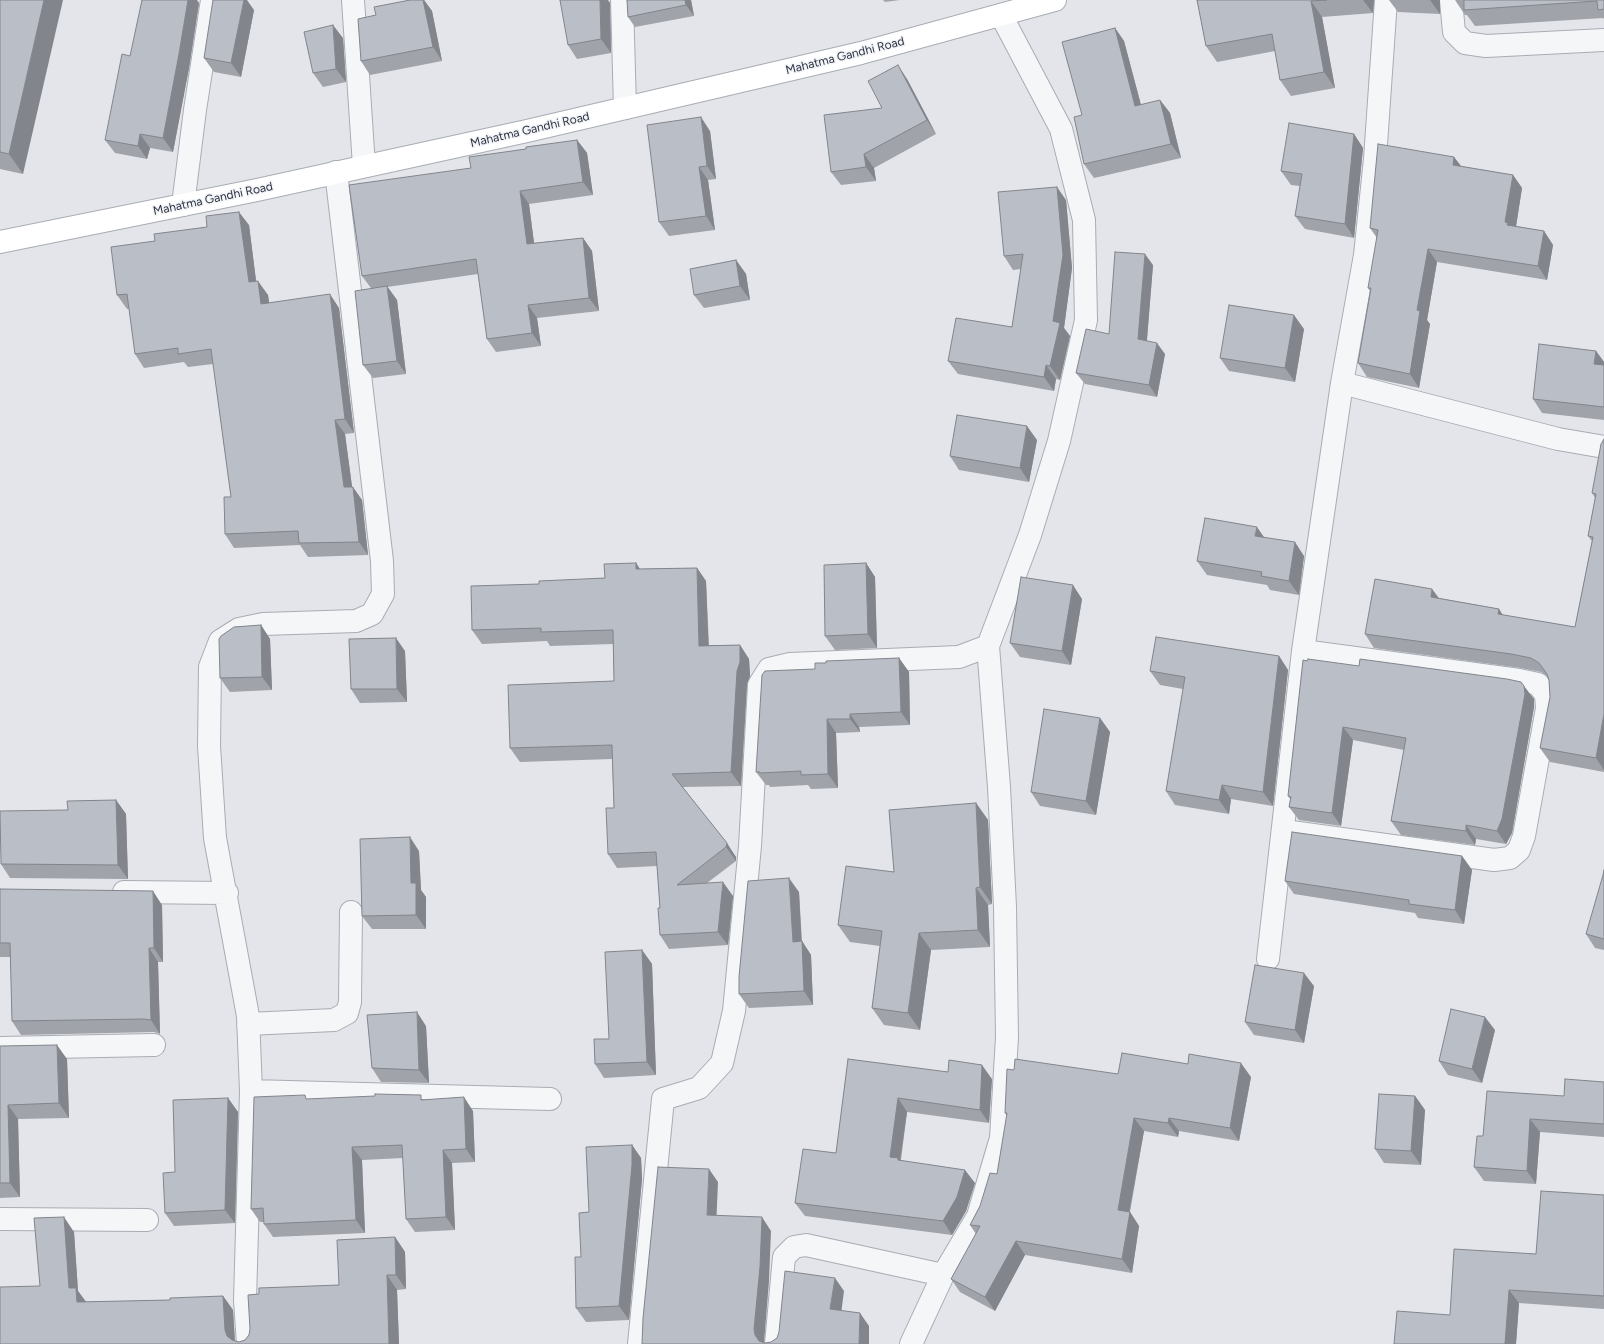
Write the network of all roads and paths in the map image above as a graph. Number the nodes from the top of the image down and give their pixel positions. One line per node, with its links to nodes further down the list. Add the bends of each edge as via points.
1 (212, 0): 12 (street)
2 (353, 0): 10 (street)
3 (622, 0): 9 (street)
4 (1055, 0): 7 (main road, Mahatma Gandhi Road)
5 (1386, 0): 14 (street, via 1375,159 1365,255)
6 (1451, 0): 8 (street, via 1454,32 1465,43 1486,46)
7 (1001, 15): 9 (main road, Mahatma Gandhi Road, via 861,53); 16 (street, via 1061,129 1084,220 1086,320 1059,441 1030,535)
8 (1604, 40)
9 (625, 108): 10 (main road, Mahatma Gandhi Road)
10 (364, 166): 11 (main road, Mahatma Gandhi Road)
11 (336, 172): 12 (main road, Mahatma Gandhi Road); 20 (street, via 382,561 383,594 372,614 356,621 263,624 239,629 220,642 210,667 210,746 215,838)
12 (183, 205): 13 (main road, Mahatma Gandhi Road)
13 (0, 242)
14 (1342, 383): 15 (street, via 1558,439); 17 (street)
15 (1604, 447)
16 (988, 646): 30 (street, via 999,787 1005,915 1007,1037 1001,1138 978,1216); 32 (street, via 959,657 790,664 769,668 759,685 750,846 734,1010 722,1063 699,1088 663,1099)
17 (1303, 651): 18 (street); 18 (street, via 1538,684 1546,695 1547,708 1524,836 1519,850 1510,858 1494,860)
18 (1284, 831): 22 (street)
19 (102, 892): 20 (street)
20 (227, 893): 23 (street)
21 (351, 912): 23 (street, via 350,1002 347,1013 334,1020)
22 (1268, 959)
23 (248, 1024): 26 (street)
24 (154, 1044): 25 (street)
25 (0, 1048)
26 (251, 1091): 27 (street); 31 (street, via 245,1300)
27 (550, 1099)
28 (0, 1219): 29 (street)
29 (147, 1220)
30 (942, 1275): 33 (street, via 806,1245 794,1247 784,1257); 34 (street)
31 (248, 1344)
32 (639, 1344)
33 (776, 1344)
34 (910, 1344)

